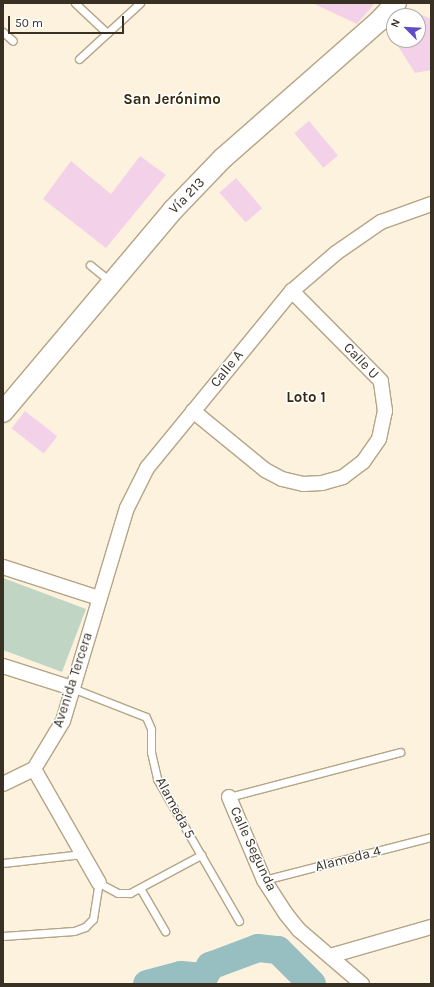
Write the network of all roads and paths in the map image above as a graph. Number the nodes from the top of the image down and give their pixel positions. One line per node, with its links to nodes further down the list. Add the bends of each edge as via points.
1 (75, 3): 5 (lane)
2 (140, 3): 5 (lane)
3 (396, 3): 10 (main road, Vía 213, via 379,21 222,159 173,210)
4 (3, 32): 6 (lane)
5 (107, 33): 7 (lane)
6 (13, 41)
7 (79, 59)
8 (431, 204): 11 (street, Calle A, via 381,222 336,253)
9 (90, 265): 10 (lane)
10 (111, 282): 13 (main road, Vía 213)
11 (292, 291): 12 (street, Calle A); 12 (street, Calle U, via 381,381 385,411 379,439 363,462 343,477 322,483 303,484 282,479 265,470)
12 (193, 411): 15 (street, Calle A, via 147,468 127,508)
13 (3, 412)
14 (3, 567): 15 (street)
15 (99, 598): 17 (street, Avenida Tercera)
16 (3, 666): 17 (street)
17 (72, 688): 19 (street, Avenida Tercera, via 63,721); 24 (lane, Alameda 5, via 146,717 151,728 151,752 157,779)
18 (400, 752): 21 (lane)
19 (34, 768): 20 (street); 23 (street)
20 (3, 784)
21 (229, 797): 26 (street, Calle Segunda)
22 (431, 837): 26 (lane, Alameda 4)
23 (82, 854): 25 (lane); 27 (street)
24 (201, 855): 28 (lane); 29 (lane, Alameda 5)
25 (3, 863)
26 (264, 880): 33 (street, Calle Segunda, via 286,914)
27 (99, 883): 28 (lane, via 118,893); 32 (lane, via 93,919 85,927 74,932)
28 (140, 888): 31 (lane)
29 (239, 921)
30 (431, 927): 33 (street)
31 (165, 931)
32 (3, 936)
33 (330, 956): 34 (street, Calle Segunda)
34 (362, 984)

